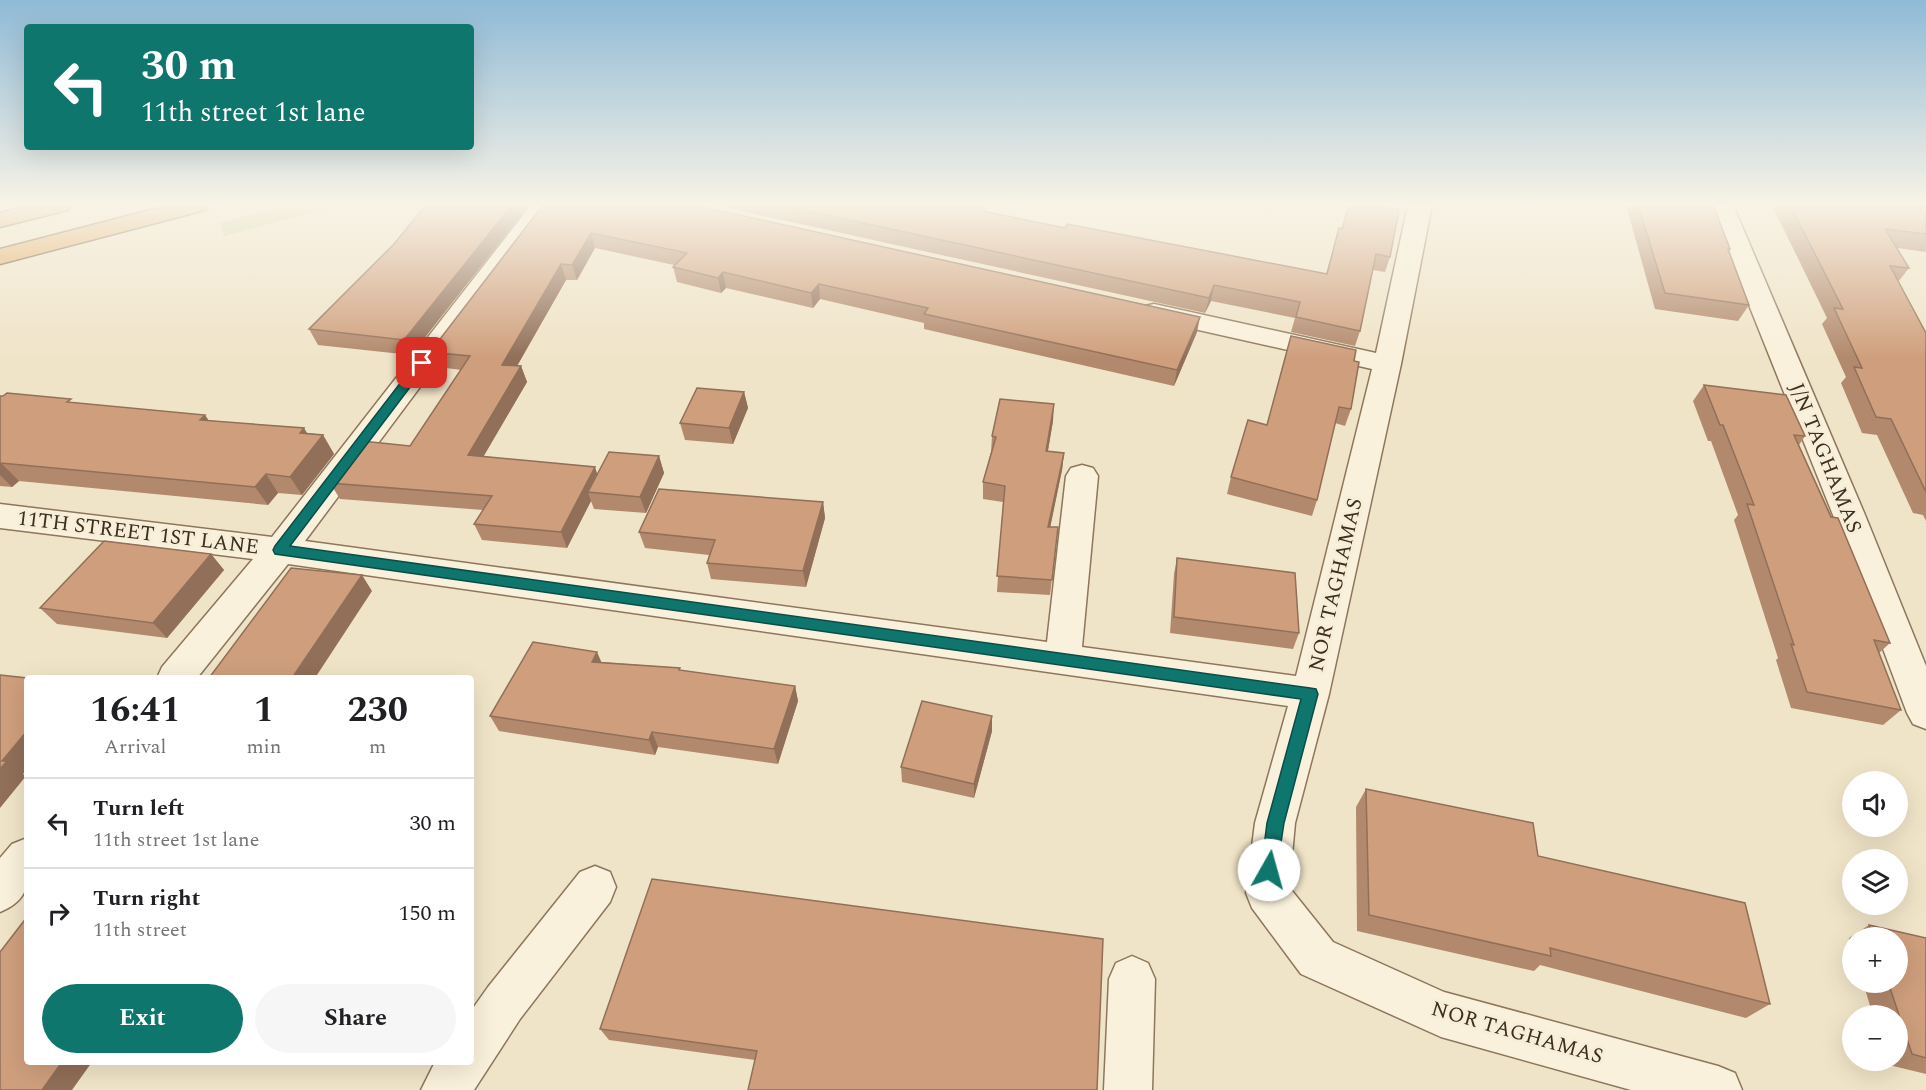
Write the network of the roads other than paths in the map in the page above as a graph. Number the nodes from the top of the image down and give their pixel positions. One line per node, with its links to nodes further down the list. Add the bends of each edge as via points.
1 (503, 256): 8 (street)
2 (1409, 256): 5 (street, NOR TAGHAMAS)
3 (1742, 256): 12 (street, J/N TAGHAMAS)
4 (1130, 306): 5 (street)
5 (1387, 364): 11 (street, NOR TAGHAMAS)
6 (1082, 476): 9 (street)
7 (0, 516): 8 (street, 11TH STREET 1ST LANE)
8 (280, 550): 9 (street, 11TH STREET 1ST LANE); 10 (street)
9 (1063, 661): 11 (street, 11TH STREET 1ST LANE)
10 (177, 675)
11 (1310, 694): 21 (street, NOR TAGHAMAS, via 1275,823 1266,893 1317,958 1441,1014)
12 (1926, 713)
13 (24, 862): 15 (street)
14 (595, 887): 17 (street)
15 (0, 891)
16 (1132, 979): 20 (street)
17 (474, 1048)
18 (462, 1065): 19 (street)
19 (445, 1090)
20 (1128, 1090)
21 (1718, 1090)

